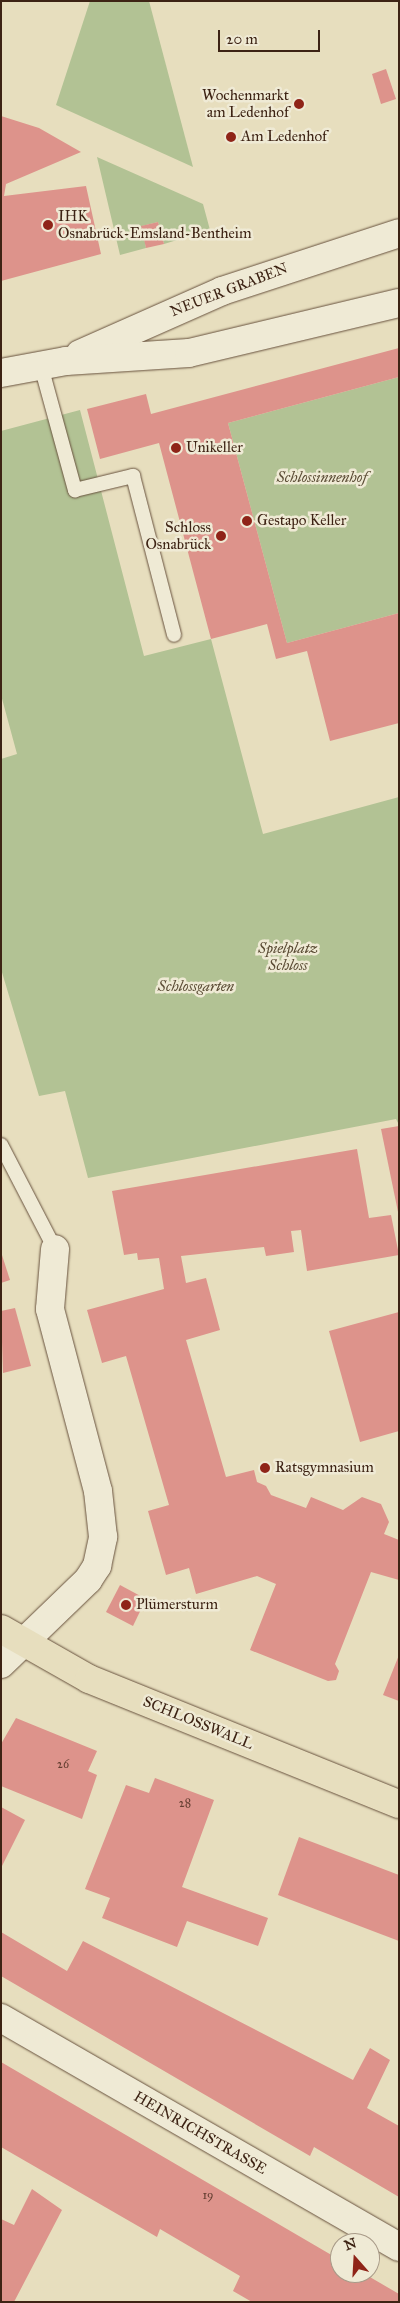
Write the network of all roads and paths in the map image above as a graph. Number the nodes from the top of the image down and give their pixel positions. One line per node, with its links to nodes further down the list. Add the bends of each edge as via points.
1 (399, 233): 3 (street, NEUER GRABEN, via 222,291)
2 (399, 303): 3 (street, NEUER GRABEN, via 189,352)
3 (53, 364): 4 (street, NEUER GRABEN); 5 (lane, via 75,490 133,476)
4 (1, 373)
5 (174, 635)
6 (1, 1145): 7 (lane)
7 (55, 1249): 8 (street, via 50,1309 98,1491 103,1537 97,1566 88,1580)
8 (7, 1632): 9 (street); 10 (main road, SCHLOSSWALL, via 89,1679)
9 (1, 1664)
10 (399, 1804)
11 (1, 2018): 12 (street, HEINRICHSTRASSE)
12 (399, 2247)

